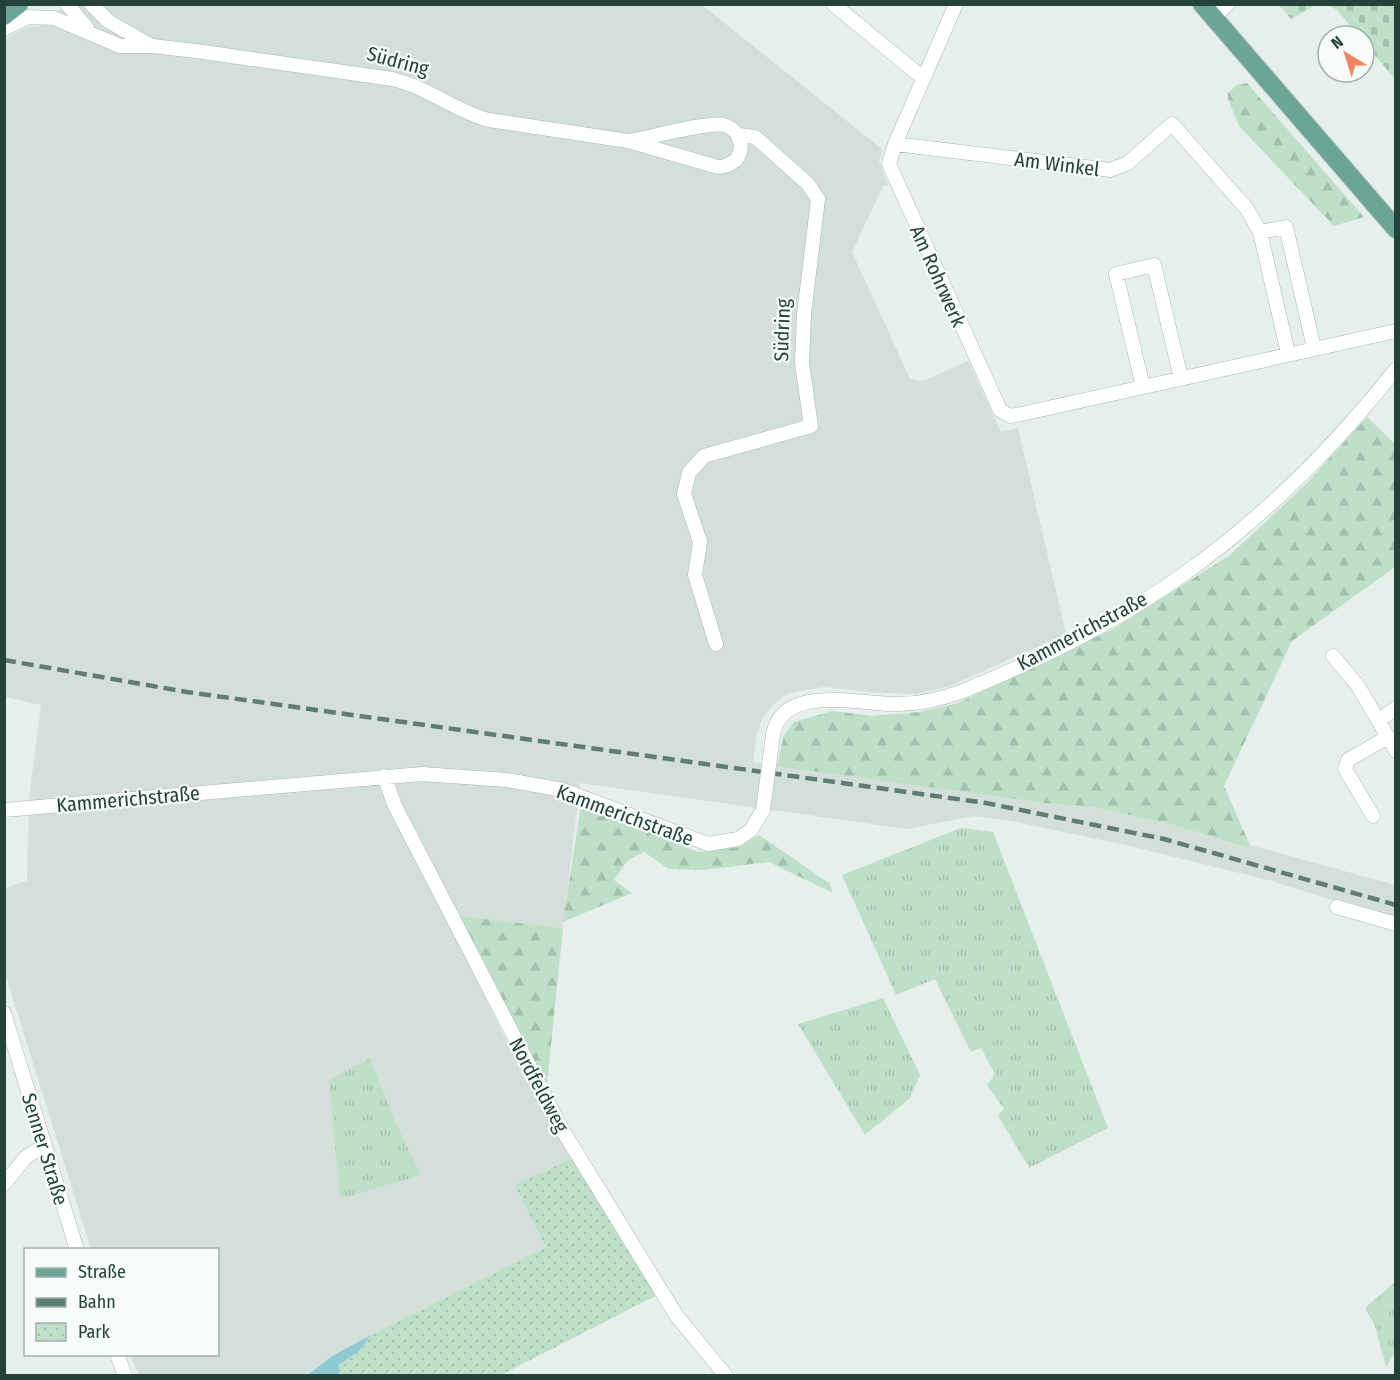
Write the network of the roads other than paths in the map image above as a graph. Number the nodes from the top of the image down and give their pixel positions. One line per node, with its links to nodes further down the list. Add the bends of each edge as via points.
1 (19, 4): 8 (main road)
2 (67, 4): 10 (street, Südring)
3 (91, 4): 11 (street, Südring, via 108,21)
4 (833, 4): 12 (street)
5 (956, 4): 12 (street, Am Rohrwerk)
6 (1228, 4): 7 (street)
7 (1208, 11): 16 (main road)
8 (4, 16)
9 (4, 29): 10 (street, Südring, via 18,20 36,16 59,19)
10 (93, 33): 11 (street, Südring, via 120,46)
11 (152, 46): 14 (street, Südring, via 392,79 421,87 489,120)
12 (923, 78): 15 (street, Am Rohrwerk)
13 (739, 135): 14 (street, Südring, via 713,124); 14 (street, Südring, via 739,158 725,167); 24 (street, Südring, via 755,137 808,184 818,199 803,324 803,373 811,426 704,456 689,473 684,494 700,542 695,575)
14 (628, 141)
15 (895, 144): 17 (street, Am Winkel, via 1110,171 1128,164 1172,124 1247,209); 23 (street, Am Rohrwerk, via 889,164 892,173 1000,410 1017,415)
16 (1395, 229)
17 (1260, 232): 19 (street, via 1286,226); 20 (street)
18 (1395, 331): 19 (street, Am Rohrwerk)
19 (1314, 348): 20 (street, Am Rohrwerk)
20 (1288, 353): 22 (street, Am Rohrwerk)
21 (1395, 369): 30 (street, Kammerichstraße, bridge, via 1364,410 1298,479 1184,575 1119,615 949,696 913,704 810,701 783,715 772,735 762,810 756,824 738,839 708,844 563,790 449,775)
22 (1181, 378): 23 (street, Am Rohrwerk); 23 (street, via 1154,265 1116,274)
23 (1143, 387)
24 (716, 644)
25 (1332, 656): 27 (street, via 1358,686)
26 (1395, 708): 27 (street)
27 (1379, 720): 28 (street)
28 (1388, 737): 29 (street); 32 (street, via 1347,760 1345,769)
29 (1395, 751)
30 (384, 776): 31 (street, Kammerichstraße); 41 (street, Nordfeldweg, via 395,806 548,1105 676,1315)
31 (4, 810)
32 (1373, 816)
33 (1337, 908): 34 (street)
34 (1395, 924)
35 (4, 1013): 36 (street, Senner Straße)
36 (44, 1146): 37 (street, via 26,1156); 38 (street, Senner Straße)
37 (4, 1184)
38 (76, 1248)
39 (118, 1356): 40 (street)
40 (125, 1376)
41 (726, 1376)

